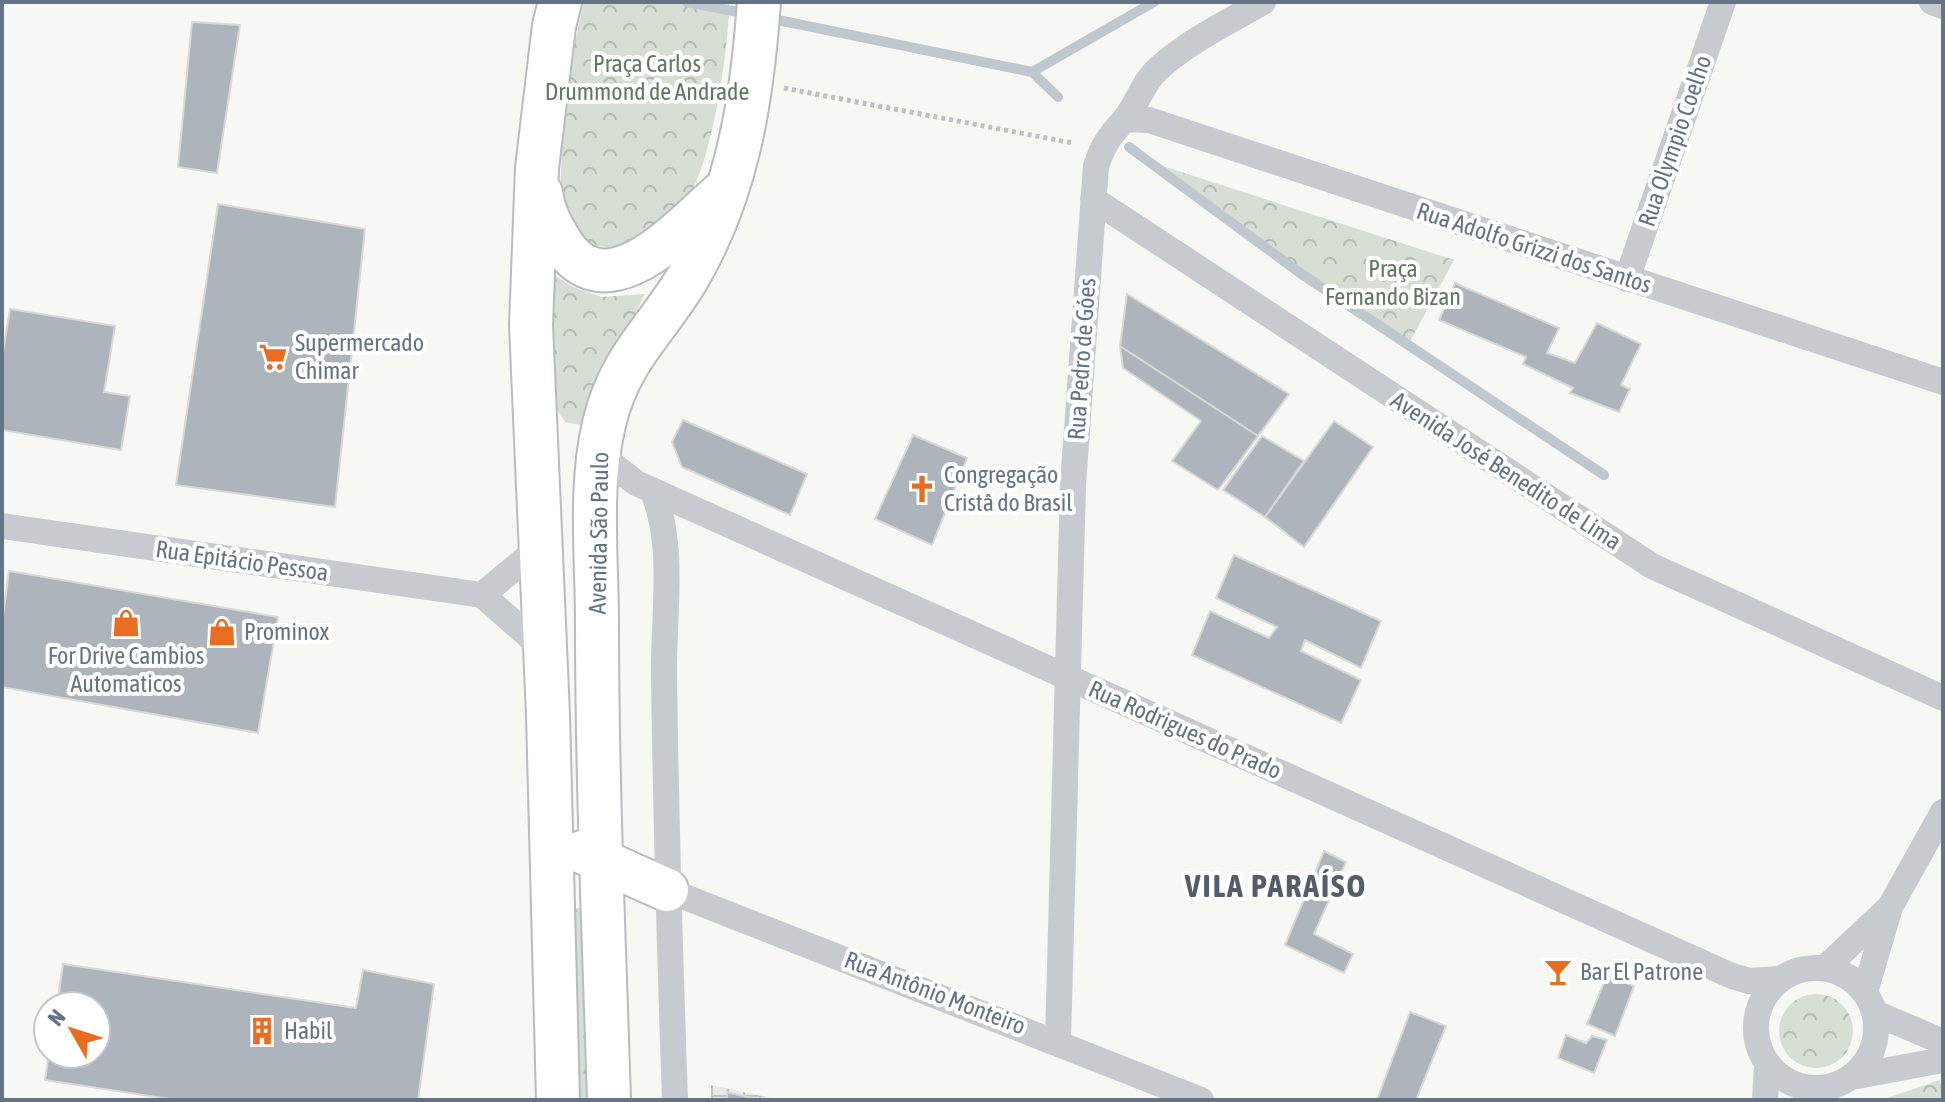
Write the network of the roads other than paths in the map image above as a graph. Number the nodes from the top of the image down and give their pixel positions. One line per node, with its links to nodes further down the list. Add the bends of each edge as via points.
1 (759, 2): 9 (main road, Avenida São Paulo, via 753,82)
2 (1263, 2): 7 (street, Rua Pedro de Góes, via 1158,69)
3 (1723, 2): 11 (street, Rua Olympio Coelho)
4 (1932, 2): 5 (street)
5 (1943, 6)
6 (557, 14): 8 (main road)
7 (1125, 119): 10 (street, Rua Pedro de Góes, via 1111,130 1102,148); 11 (street, Rua Adolfo Grizzi dos Santos, via 1149,120)
8 (537, 168): 9 (main road, via 544,216 571,257 604,272 650,256); 16 (main road, via 531,325)
9 (732, 185): 13 (main road, Avenida São Paulo, via 686,281 634,350 611,396)
10 (1093, 199): 19 (street, Rua Pedro de Góes, via 1073,485); 20 (street, Avenida José Benedito de Lima, via 1652,566)
11 (1627, 279): 12 (street, Rua Adolfo Grizzi dos Santos)
12 (1943, 382)
13 (599, 454): 14 (street, Rua Rodrigues do Prado, via 619,473); 23 (main road, Avenida São Paulo)
14 (652, 490): 19 (street, Rua Rodrigues do Prado); 24 (street, via 666,533)
15 (2, 526): 17 (street, Rua Epitácio Pessoa)
16 (541, 546): 17 (street); 18 (main road)
17 (482, 595): 18 (street)
18 (546, 651): 21 (main road)
19 (1067, 677): 27 (street, Rua Rodrigues do Prado, via 1732,976); 29 (street, Rua Pedro de Góes)
20 (1943, 698)
21 (548, 715): 23 (main road, via 570,763 572,835 576,845); 34 (main road)
22 (1943, 812): 25 (street)
23 (602, 864): 24 (main road); 35 (main road, Avenida São Paulo)
24 (667, 890): 29 (street, Rua Antônio Monteiro); 36 (street)
25 (1890, 907): 26 (street); 28 (street)
26 (1825, 968): 27 (street, via 1801,969); 28 (street, via 1847,976)
27 (1780, 979): 32 (street, via 1763,997 1756,1020 1756,1043)
28 (1870, 1003): 30 (street); 33 (street, via 1876,1037 1868,1060)
29 (1058, 1041): 37 (street, Rua Antônio Monteiro)
30 (1943, 1042)
31 (1943, 1060): 33 (street)
32 (1767, 1065): 33 (street, via 1784,1081 1807,1089); 38 (street)
33 (1834, 1088)
34 (558, 1100)
35 (609, 1100)
36 (675, 1100)
37 (1201, 1100)
38 (1765, 1100)

